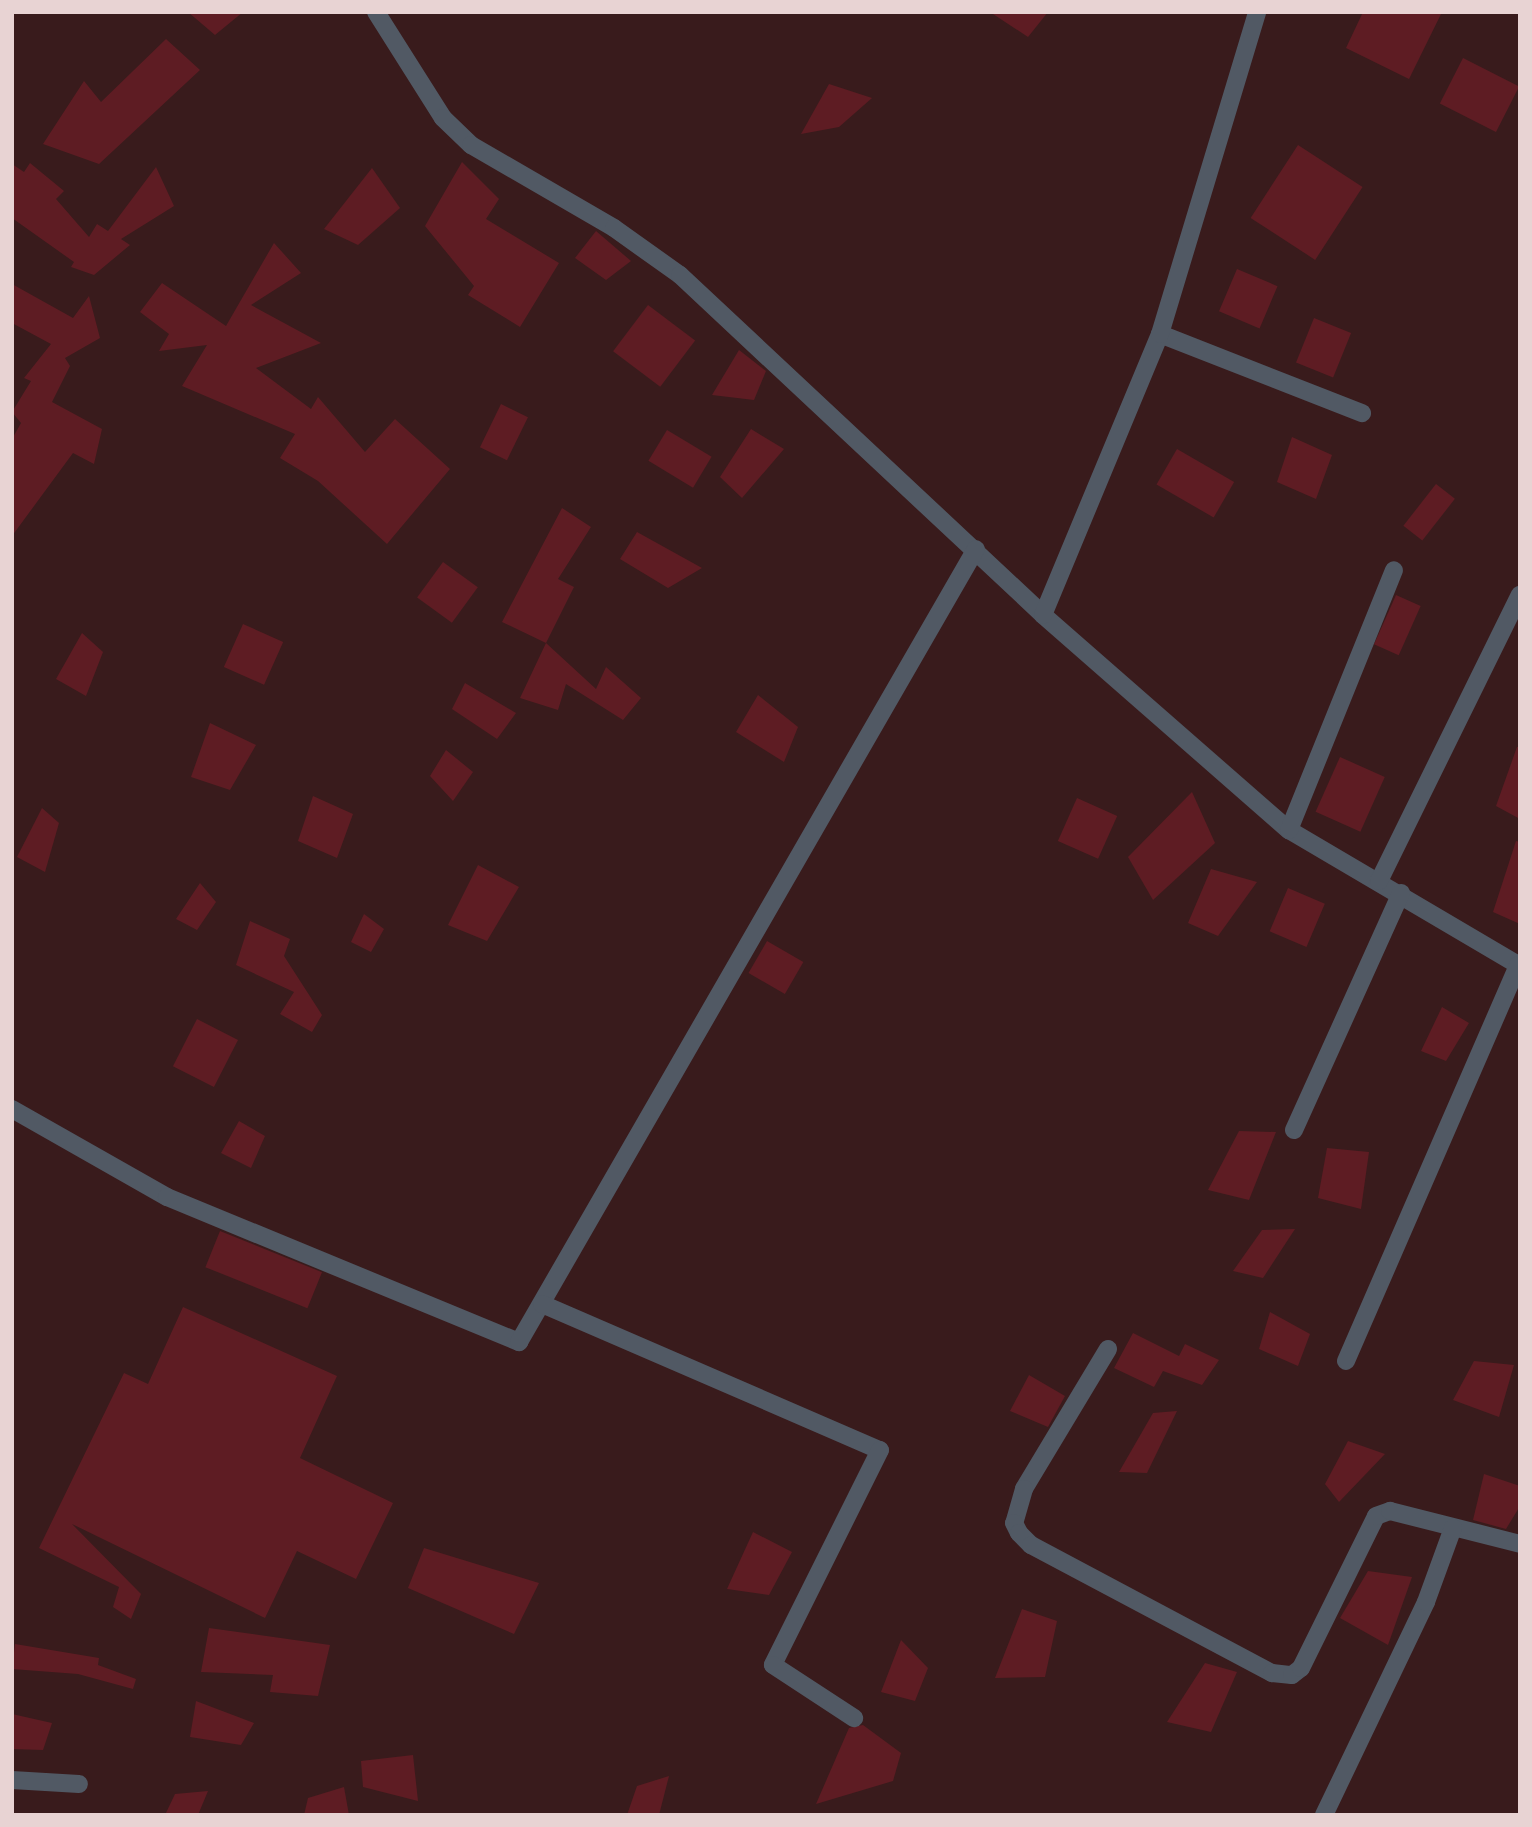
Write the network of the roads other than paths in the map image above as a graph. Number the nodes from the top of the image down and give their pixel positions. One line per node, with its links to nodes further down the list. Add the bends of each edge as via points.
1 (376, 12): 5 (street, via 443,118 471,145 614,228 680,275)
2 (1257, 12): 3 (street)
3 (1160, 334): 4 (street); 8 (street)
4 (1362, 413)
5 (976, 549): 8 (street); 15 (street)
6 (1394, 570): 9 (street)
7 (1520, 595): 10 (street)
8 (1043, 615): 9 (street)
9 (1289, 830): 10 (street)
10 (1379, 881): 11 (street)
11 (1401, 893): 12 (street); 14 (street)
12 (1519, 965): 17 (street)
13 (12, 1109): 15 (street, via 167,1197 519,1342)
14 (1294, 1130)
15 (542, 1304): 20 (street, via 880,1450 773,1665)
16 (1108, 1349): 18 (street, via 1024,1489 1014,1523 1031,1545 1272,1673 1292,1675 1300,1668 1376,1516 1390,1511)
17 (1346, 1362)
18 (1453, 1528): 19 (street); 23 (street, via 1426,1602)
19 (1520, 1544)
20 (854, 1718)
21 (12, 1780): 22 (street)
22 (79, 1784)
23 (1324, 1815)

